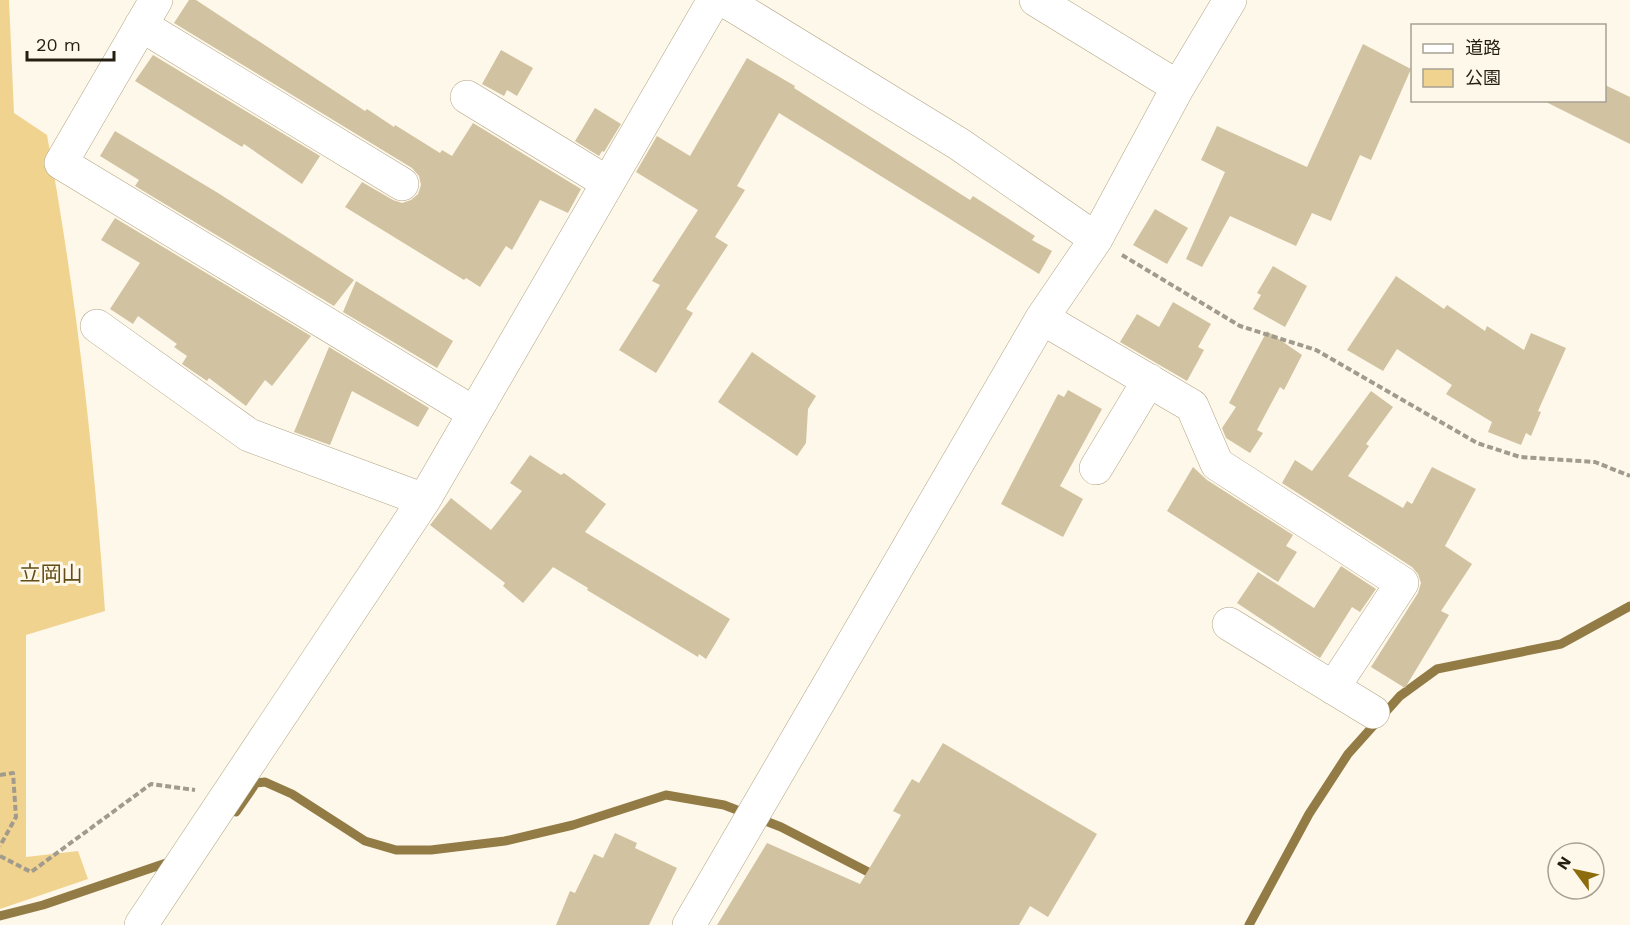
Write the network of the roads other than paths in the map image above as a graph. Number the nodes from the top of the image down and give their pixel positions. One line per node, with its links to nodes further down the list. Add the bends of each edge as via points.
1 (714, 0): 8 (street)
2 (724, 0): 10 (street, via 959,144)
3 (1036, 0): 6 (street)
4 (1230, 0): 6 (street)
5 (148, 13): 9 (street); 14 (street, via 61,163)
6 (1178, 87): 10 (street)
7 (467, 97): 8 (street)
8 (608, 183): 14 (street)
9 (402, 184)
10 (1096, 238): 11 (street)
11 (1042, 318): 13 (street); 21 (street)
12 (97, 326): 16 (street, via 249,435)
13 (1149, 381): 15 (street); 18 (street, via 1192,406 1217,464 1402,582)
14 (474, 413): 16 (street)
15 (1096, 468)
16 (424, 500): 20 (street)
17 (1229, 624): 18 (street)
18 (1333, 688): 19 (street)
19 (1373, 712)
20 (141, 925)
21 (689, 925)

